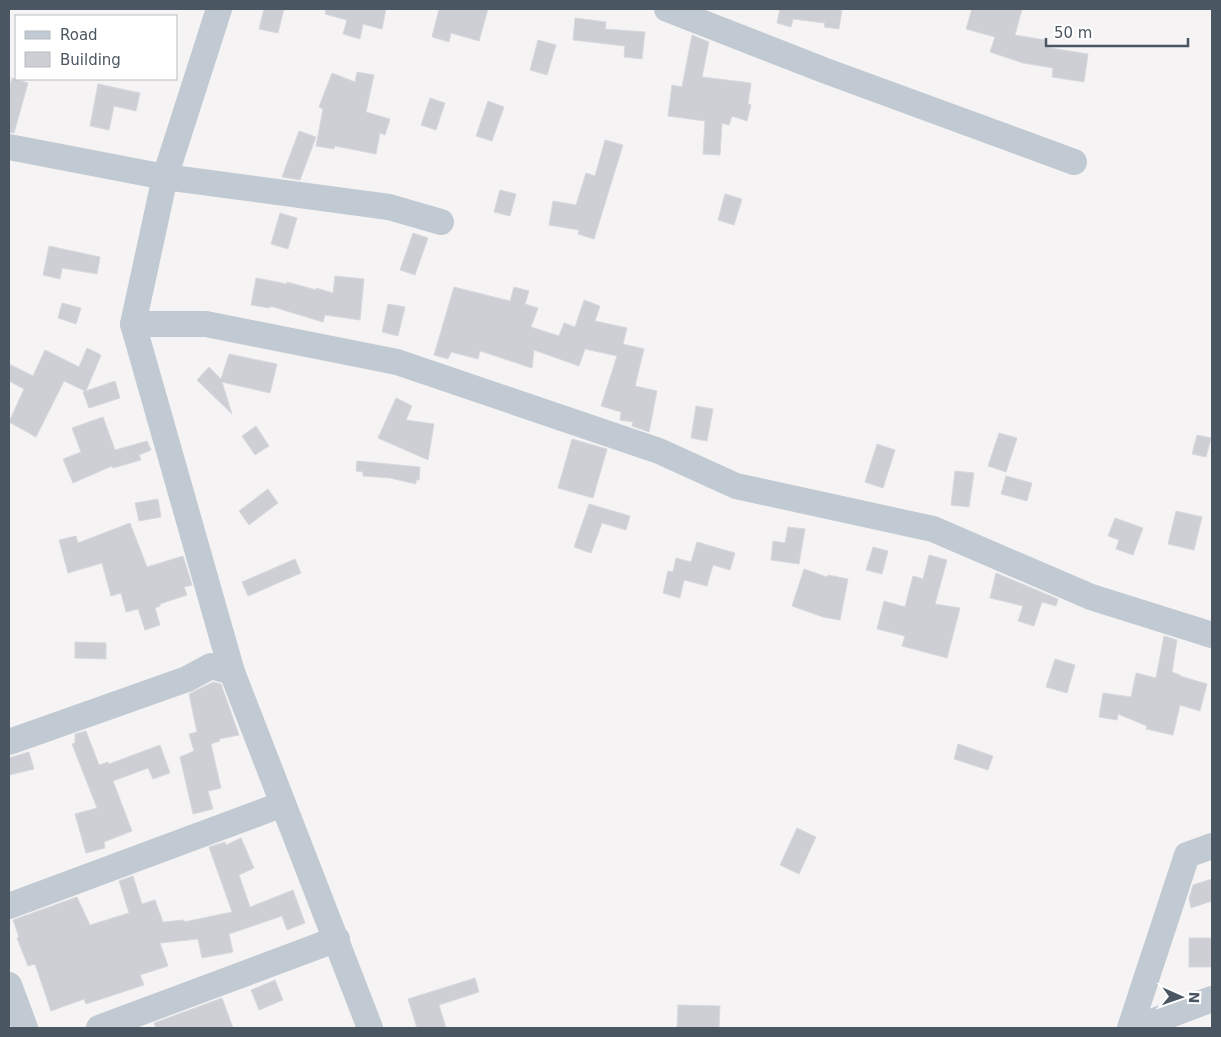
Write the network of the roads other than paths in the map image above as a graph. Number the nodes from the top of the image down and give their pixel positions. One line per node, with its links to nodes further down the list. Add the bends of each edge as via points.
1 (219, 9): 5 (street)
2 (667, 9): 4 (street)
3 (9, 147): 5 (street)
4 (1074, 162)
5 (165, 177): 6 (street, via 390,207); 7 (street)
6 (441, 222)
7 (133, 324): 8 (street, via 206,324 397,362 660,451 736,486 933,529 1091,597); 9 (street)
8 (1212, 635)
9 (232, 672): 10 (street, via 211,666 187,679); 11 (street)
10 (9, 742)
11 (283, 804): 13 (street); 14 (street)
12 (1212, 846): 20 (street, via 1187,855)
13 (9, 906)
14 (336, 939): 18 (street); 19 (street)
15 (9, 985): 17 (street)
16 (1212, 999): 21 (street)
17 (25, 1028)
18 (99, 1028)
19 (370, 1028)
20 (1130, 1028)
21 (1136, 1028)

